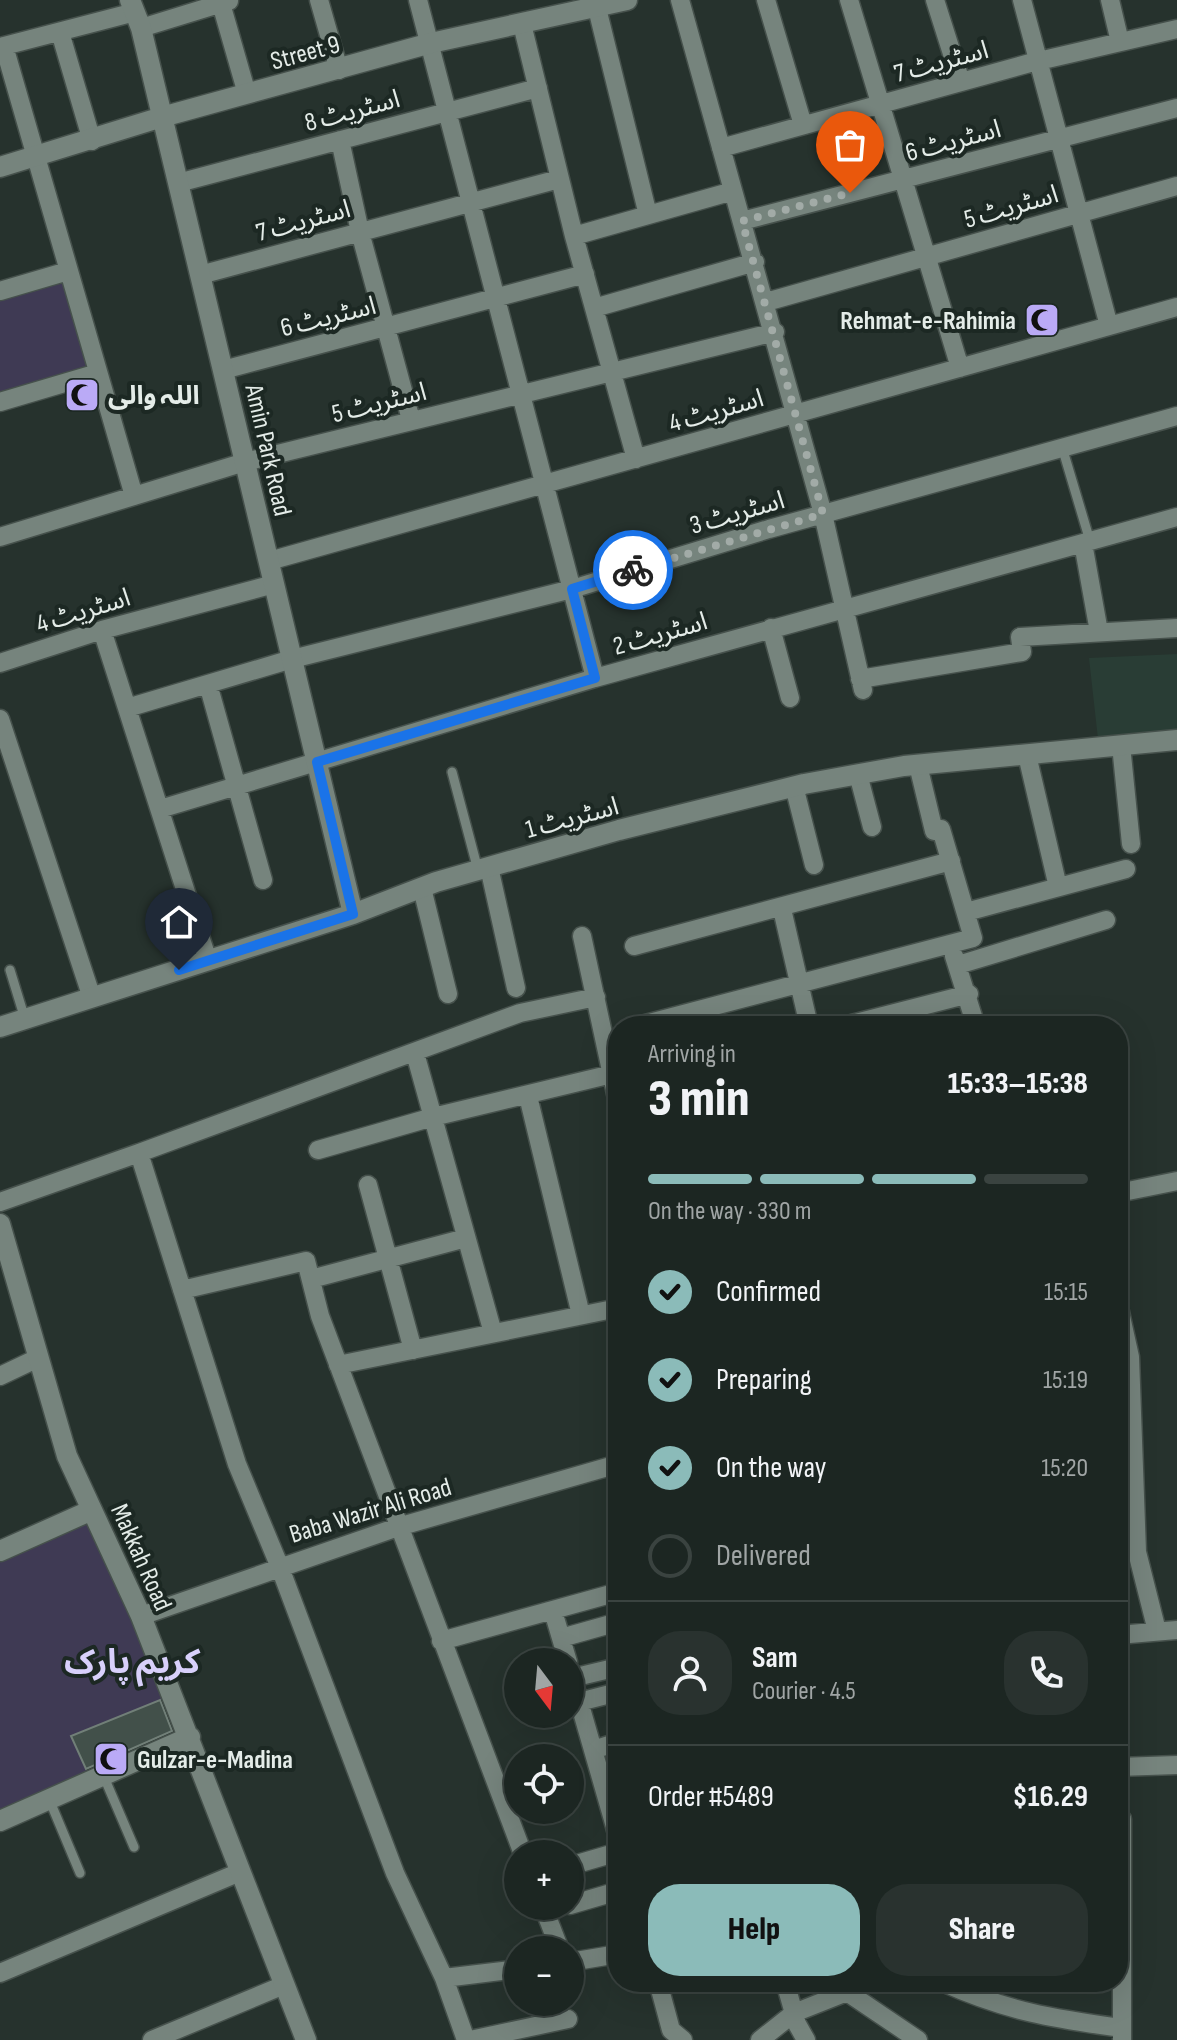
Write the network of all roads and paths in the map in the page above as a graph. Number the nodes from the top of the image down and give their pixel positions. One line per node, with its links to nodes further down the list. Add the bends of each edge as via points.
1 (319, 0): 20 (street)
2 (418, 0): 17 (street)
3 (627, 0): 11 (street, Street 9)
4 (680, 0): 32 (street)
5 (766, 0): 28 (street)
6 (849, 0): 24 (street)
7 (935, 0): 21 (street)
8 (1022, 0): 19 (street)
9 (1110, 0): 16 (street)
10 (224, 1): 12 (street); 23 (street)
11 (596, 4): 13 (street, Street 9); 42 (street)
12 (135, 14): 15 (street); 27 (street, Amin Park Road)
13 (522, 24): 17 (street, Street 9); 22 (street)
14 (1177, 29): 16 (street, اسٹریٹ 7)
15 (60, 32): 18 (street); 31 (street)
16 (1120, 42): 19 (street, اسٹریٹ 7)
17 (431, 43): 20 (street, Street 9); 26 (street)
18 (2, 47): 33 (street)
19 (1039, 61): 21 (street, اسٹریٹ 7); 29 (street)
20 (339, 70): 23 (street, Street 9)
21 (961, 82): 24 (street, اسٹریٹ 7)
22 (538, 88): 26 (street, اسٹریٹ 8); 35 (street)
23 (247, 94): 27 (street, Street 9)
24 (878, 105): 28 (street, اسٹریٹ 7); 36 (street)
25 (1177, 108): 29 (street, اسٹریٹ 6)
26 (449, 111): 30 (street, اسٹریٹ 8); 40 (street)
27 (162, 117): 31 (street, Street 9); 37 (street, Amin Park Road)
28 (803, 125): 32 (street, اسٹریٹ 7)
29 (1061, 138): 36 (street, اسٹریٹ 6); 41 (street)
30 (340, 140): 37 (street, اسٹریٹ 8); 44 (street)
31 (92, 141): 33 (street, Street 9)
32 (721, 148): 39 (street)
33 (34, 157): 34 (street, Street 9); 48 (street)
34 (0, 167)
35 (559, 179): 40 (street, اسٹریٹ 7); 45 (street)
36 (903, 179): 43 (street, اسٹریٹ 6); 46 (street)
37 (178, 183): 50 (street, Amin Park Road)
38 (1177, 186): 41 (street, اسٹریٹ 5)
39 (733, 191): 42 (street); 43 (street)
40 (473, 201): 44 (street, اسٹریٹ 7); 52 (street)
41 (1080, 213): 46 (street, اسٹریٹ 5); 56 (street)
42 (648, 215): 45 (street)
43 (742, 221): 47 (street)
44 (360, 232): 50 (street, اسٹریٹ 7); 57 (street)
45 (574, 236): 49 (street)
46 (927, 257): 53 (street, اسٹریٹ 5); 59 (street)
47 (755, 262): 53 (street); 55 (street)
48 (68, 271): 51 (street); 62 (street)
49 (585, 274): 52 (street, اسٹریٹ 6); 55 (street)
50 (200, 275): 60 (street, Amin Park Road)
51 (0, 291)
52 (496, 299): 57 (street, اسٹریٹ 6); 63 (street)
53 (766, 302): 58 (street)
54 (1177, 307): 56 (street, اسٹریٹ 4)
55 (594, 308): 61 (street)
56 (1109, 326): 59 (street, اسٹریٹ 4)
57 (386, 328): 60 (street, اسٹریٹ 6); 67 (street)
58 (775, 332): 61 (street, اسٹریٹ 5); 65 (street)
59 (960, 368): 65 (street, اسٹریٹ 4)
60 (223, 370): 70 (street, Amin Park Road)
61 (612, 372): 63 (street, اسٹریٹ 5); 69 (street)
62 (98, 373): 64 (street); 72 (street)
63 (521, 394): 67 (street, اسٹریٹ 5); 71 (street)
64 (0, 402)
65 (797, 414): 69 (street, اسٹریٹ 4); 73 (street)
66 (1177, 416): 68 (street, اسٹریٹ 3)
67 (411, 420): 70 (street, اسٹریٹ 5)
68 (1062, 447): 73 (street, اسٹریٹ 3); 76 (lane)
69 (636, 459): 71 (street, اسٹریٹ 4)
70 (245, 462): 72 (street, اسٹریٹ 5); 77 (street, Amin Park Road)
71 (546, 484): 77 (street, اسٹریٹ 4); 79 (street)
72 (134, 496): 75 (street, اسٹریٹ 5)
73 (823, 514): 79 (street, اسٹریٹ 3); 80 (street)
74 (1177, 517): 76 (street, اسٹریٹ 2)
75 (0, 537)
76 (1087, 542): 80 (street, اسٹریٹ 2); 84 (street)
77 (269, 561): 78 (street, Amin Park Road)
78 (274, 584): 83 (street, اسٹریٹ 4); 85 (street, Amin Park Road)
79 (572, 589): 85 (street, اسٹریٹ 3); 87 (street)
80 (846, 607): 81 (street, اسٹریٹ 2); 84 (street, via 861,685 1022,652 1020,637)
81 (771, 628): 87 (street, اسٹریٹ 2); 89 (street)
82 (1177, 628): 84 (street)
83 (102, 630): 86 (street, اسٹریٹ 4); 90 (street)
84 (1099, 632)
85 (292, 659): 88 (street, اسٹریٹ 3); 95 (street, Amin Park Road)
86 (0, 663)
87 (595, 678): 95 (street, اسٹریٹ 2)
88 (208, 684): 90 (street, اسٹریٹ 3); 99 (street)
89 (790, 698)
90 (127, 708): 101 (street)
91 (0, 719): 126 (street)
92 (1177, 740): 93 (street, اسٹریٹ 1)
93 (1121, 745): 94 (street, اسٹریٹ 1); 103 (street)
94 (1027, 755): 96 (street, اسٹریٹ 1); 109 (street)
95 (317, 762): 99 (street, اسٹریٹ 2); 113 (street, Amin Park Road)
96 (918, 765): 98 (street, اسٹریٹ 1); 104 (street, via 934,831 941,829)
97 (452, 772): 106 (lane)
98 (858, 774): 100 (street, اسٹریٹ 1); 102 (street)
99 (235, 786): 101 (street, اسٹریٹ 2); 108 (street)
100 (794, 786): 105 (street); 106 (street, اسٹریٹ 1)
101 (160, 809): 118 (street)
102 (872, 827)
103 (1131, 844)
104 (951, 861): 111 (street); 112 (street)
105 (814, 865)
106 (484, 868): 110 (street, اسٹریٹ 1); 122 (street)
107 (1126, 869): 109 (street)
108 (263, 880)
109 (1058, 887): 112 (street)
110 (422, 888): 113 (street, اسٹریٹ 1); 123 (street)
111 (782, 909): 116 (street); 121 (street)
112 (966, 912): 117 (street, via 973,938)
113 (353, 914): 118 (street, اسٹریٹ 1)
114 (1106, 920): 119 (street)
115 (582, 936): 125 (street)
116 (634, 946)
117 (950, 946): 119 (street); 121 (street)
118 (208, 961): 126 (street, اسٹریٹ 1)
119 (958, 965): 124 (street)
120 (10, 970): 131 (lane)
121 (800, 985): 127 (street); 128 (street)
122 (516, 988)
123 (448, 994)
124 (969, 994): 129 (street); 130 (street)
125 (596, 997): 132 (street); 134 (street, via 520,1013)
126 (92, 998): 131 (street, اسٹریٹ 1)
127 (710, 1016)
128 (807, 1016)
129 (905, 1016)
130 (974, 1016)
131 (25, 1019): 133 (street, اسٹریٹ 1)
132 (608, 1024)
133 (0, 1027)
134 (415, 1053): 137 (street); 139 (street)
135 (608, 1088): 136 (street)
136 (528, 1096): 137 (street); 150 (street)
137 (433, 1117): 138 (street); 145 (street)
138 (318, 1150)
139 (139, 1153): 143 (street); 148 (street)
140 (1177, 1181): 142 (street)
141 (368, 1185): 146 (street)
142 (1128, 1191)
143 (0, 1202)
144 (0, 1224): 154 (street, Makkah Road)
145 (466, 1238): 146 (street); 151 (street)
146 (388, 1259): 147 (street); 152 (street)
147 (311, 1279): 148 (street, via 306,1261); 155 (street)
148 (182, 1290): 165 (street, via 237,1464)
149 (608, 1310): 150 (street)
150 (581, 1315): 151 (street)
151 (493, 1333): 152 (street)
152 (413, 1350): 155 (street)
153 (1128, 1351): 156 (street)
154 (38, 1358): 157 (street); 160 (street, Makkah Road, via 67,1456)
155 (338, 1365): 161 (street)
156 (1128, 1372)
157 (0, 1376)
158 (1128, 1448): 163 (street)
159 (608, 1467): 161 (street, Baba Wazir Ali Road)
160 (92, 1510): 162 (street); 168 (street, Makkah Road)
161 (398, 1527): 165 (street, Baba Wazir Ali Road); 174 (street)
162 (0, 1551)
163 (1137, 1552): 164 (street); 171 (street)
164 (1128, 1553)
165 (279, 1565): 168 (street, Baba Wazir Ali Road); 204 (street, via 395,1873)
166 (608, 1595): 167 (street)
167 (553, 1611): 173 (street); 174 (street)
168 (141, 1616): 181 (street, Makkah Road)
169 (608, 1625): 173 (street)
170 (1177, 1630): 171 (street)
171 (1157, 1631): 172 (street)
172 (1128, 1634)
173 (561, 1638): 175 (street)
174 (441, 1641): 192 (street)
175 (564, 1648)
176 (608, 1668): 177 (street)
177 (584, 1669)
178 (608, 1695): 179 (street)
179 (584, 1701)
180 (584, 1719): 183 (street)
181 (190, 1737): 188 (street); 196 (street, Makkah Road)
182 (608, 1745): 183 (street)
183 (593, 1750): 187 (street)
184 (1177, 1765): 185 (street)
185 (1128, 1767)
186 (608, 1769): 187 (street)
187 (599, 1771): 189 (street)
188 (103, 1775): 190 (street); 193 (lane)
189 (608, 1797)
190 (49, 1799): 191 (street); 197 (lane)
191 (0, 1821)
192 (518, 1840)
193 (134, 1847)
194 (608, 1855): 195 (street)
195 (584, 1862)
196 (240, 1872): 203 (street); 205 (street, Makkah Road)
197 (80, 1873)
198 (608, 1894): 199 (street)
199 (584, 1901)
200 (608, 1956): 201 (street)
201 (584, 1960)
202 (504, 1971): 204 (street)
203 (0, 1973)
204 (444, 1978): 215 (street)
205 (284, 1985): 213 (street); 214 (street, Makkah Road)
206 (661, 1992): 216 (street, via 671,2030)
207 (788, 1992): 211 (street)
208 (965, 1992): 212 (street, via 1035,2016)
209 (1121, 1992): 212 (street)
210 (568, 2019): 215 (street)
211 (799, 2026): 217 (street); 218 (street, via 847,1992)
212 (1122, 2034)
213 (152, 2040)
214 (306, 2040)
215 (468, 2040)
216 (683, 2040)
217 (760, 2040)
218 (918, 2040)

